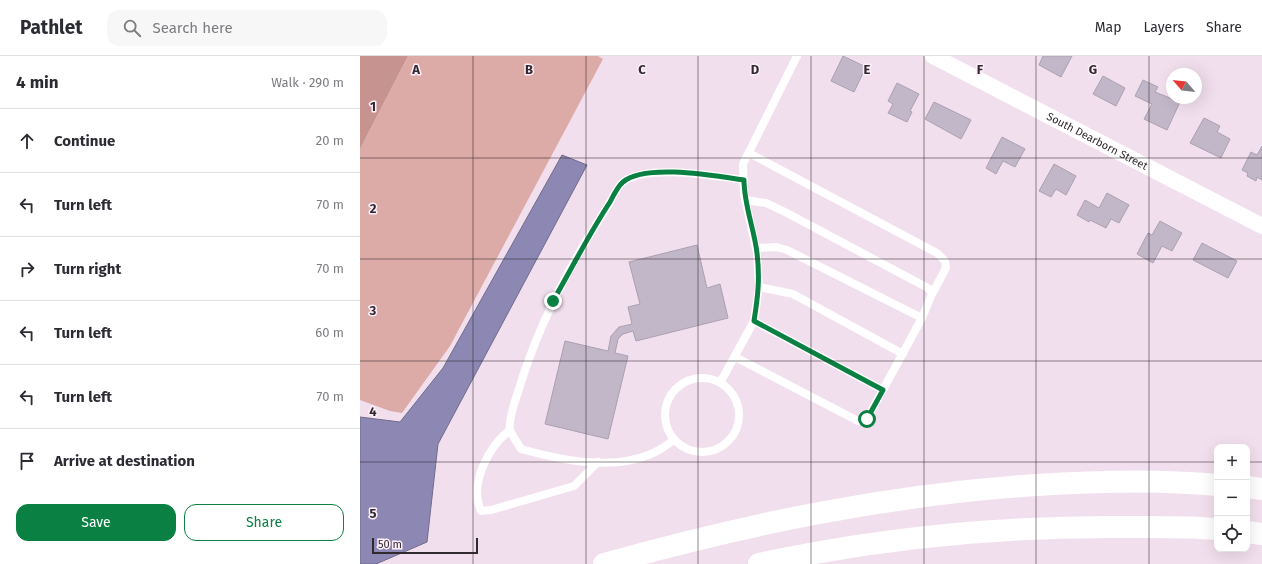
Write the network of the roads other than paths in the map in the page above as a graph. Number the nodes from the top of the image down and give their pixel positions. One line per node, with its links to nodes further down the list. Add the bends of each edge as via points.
1 (797, 56): 3 (lane)
2 (933, 56): 6 (street, South Dearborn Street)
3 (749, 154): 4 (lane, via 743,164); 9 (lane, via 937,253 945,261 946,268)
4 (744, 180): 5 (lane); 16 (lane, via 661,172 640,175 623,182 553,301 526,364 513,406)
5 (745, 200): 7 (lane); 9 (lane, via 766,203 785,212 928,288)
6 (1262, 226)
7 (756, 248): 8 (lane); 10 (lane, via 776,247 788,250)
8 (759, 287): 11 (lane); 12 (lane, via 793,294)
9 (932, 294): 10 (lane)
10 (922, 318): 12 (lane)
11 (754, 321): 13 (lane); 15 (lane)
12 (903, 354): 15 (lane)
13 (735, 357): 14 (lane); 15 (lane, via 858,421 867,419)
14 (720, 383): 17 (lane, via 698,378 687,381 677,388 670,397 665,420); 17 (lane, via 730,391 737,402 737,427 731,438 721,447 709,452 684,448)
15 (883, 390)
16 (510, 430): 18 (lane, via 521,449 583,462); 18 (lane, via 501,437 483,464 477,490 480,511 574,486)
17 (674, 440): 18 (lane, via 651,454 618,462)
18 (598, 462)
19 (1214, 485): 25 (highway, via 1134,482 1064,484 904,498 712,534)
20 (1250, 488): 21 (highway)
21 (1262, 489)
22 (1214, 530): 26 (highway, via 1084,527 997,531 858,546)
23 (1250, 532): 24 (highway)
24 (1262, 534)
25 (604, 564)
26 (759, 564)

